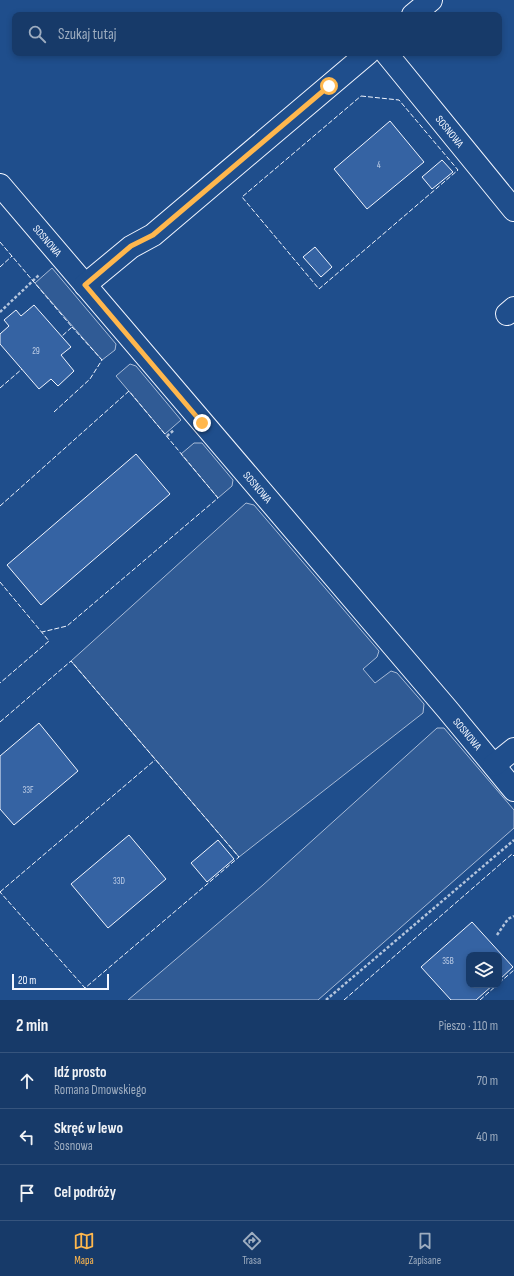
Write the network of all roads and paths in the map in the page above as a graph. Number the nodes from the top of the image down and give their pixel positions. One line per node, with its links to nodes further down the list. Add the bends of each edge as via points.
1 (431, 0): 2 (street)
2 (417, 12)
3 (364, 56): 8 (street, via 153,235 131,246)
4 (388, 56): 6 (street, SOSNOWA)
5 (0, 185): 7 (street, SOSNOWA)
6 (514, 210)
7 (60, 256): 8 (street, SOSNOWA); 9 (path)
8 (85, 285): 11 (street, SOSNOWA)
9 (0, 312)
10 (514, 748): 11 (street)
11 (494, 765): 12 (street, SOSNOWA)
12 (514, 790)
13 (514, 840): 16 (path)
14 (514, 916): 15 (path, via 508,919)
15 (497, 935)
16 (326, 1000)

